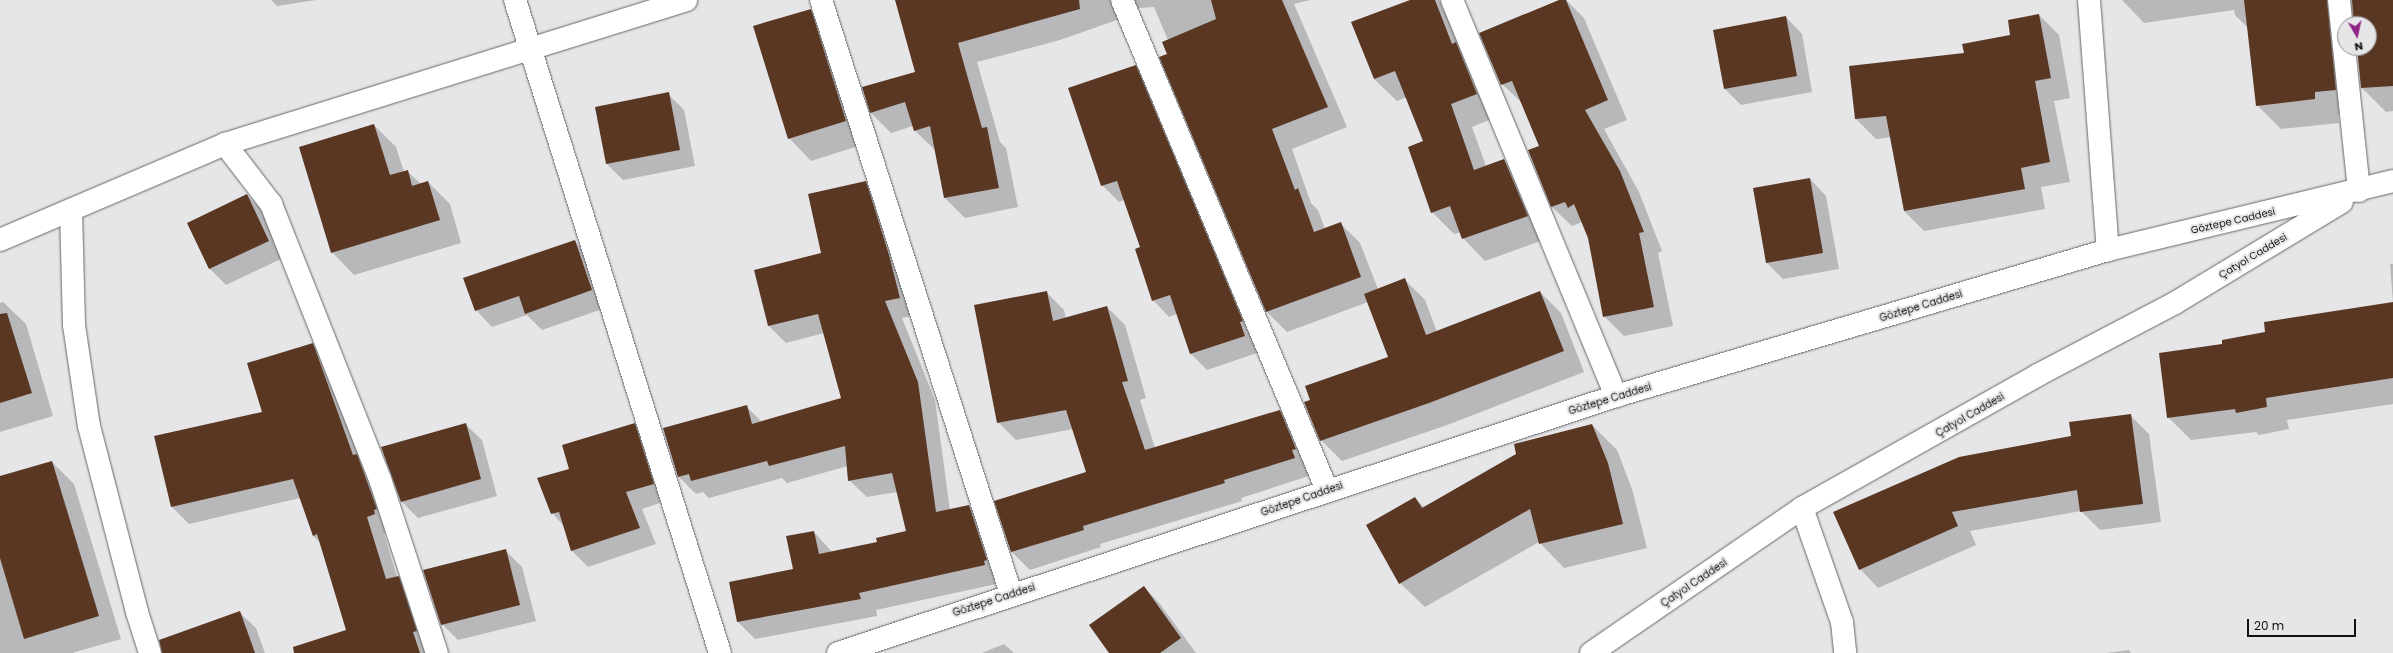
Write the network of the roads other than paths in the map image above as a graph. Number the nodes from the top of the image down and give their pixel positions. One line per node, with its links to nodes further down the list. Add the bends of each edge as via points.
1 (514, 0): 8 (street)
2 (686, 0): 8 (street)
3 (821, 0): 18 (street)
4 (1122, 0): 16 (street)
5 (1452, 0): 15 (street)
6 (2089, 0): 14 (street)
7 (2340, 0): 11 (street)
8 (531, 49): 9 (street); 21 (street)
9 (225, 144): 12 (street); 20 (street, via 271,204 380,479)
10 (2393, 182): 11 (street, Göztepe Caddesi)
11 (2359, 191): 14 (street, Göztepe Caddesi); 17 (street, Çatyol Caddesi, via 2175,304 2038,375)
12 (71, 210): 13 (street); 19 (street, via 74,325 90,426 137,612)
13 (0, 240)
14 (2108, 250): 15 (street, Göztepe Caddesi)
15 (1616, 396): 16 (street, Göztepe Caddesi)
16 (1327, 490): 18 (street, Göztepe Caddesi)
17 (1802, 508): 23 (street, Çatyol Caddesi); 24 (street, via 1842,622)
18 (1012, 594): 22 (street, Göztepe Caddesi)
19 (150, 653)
20 (437, 653)
21 (720, 653)
22 (838, 653)
23 (1591, 653)
24 (1845, 653)

